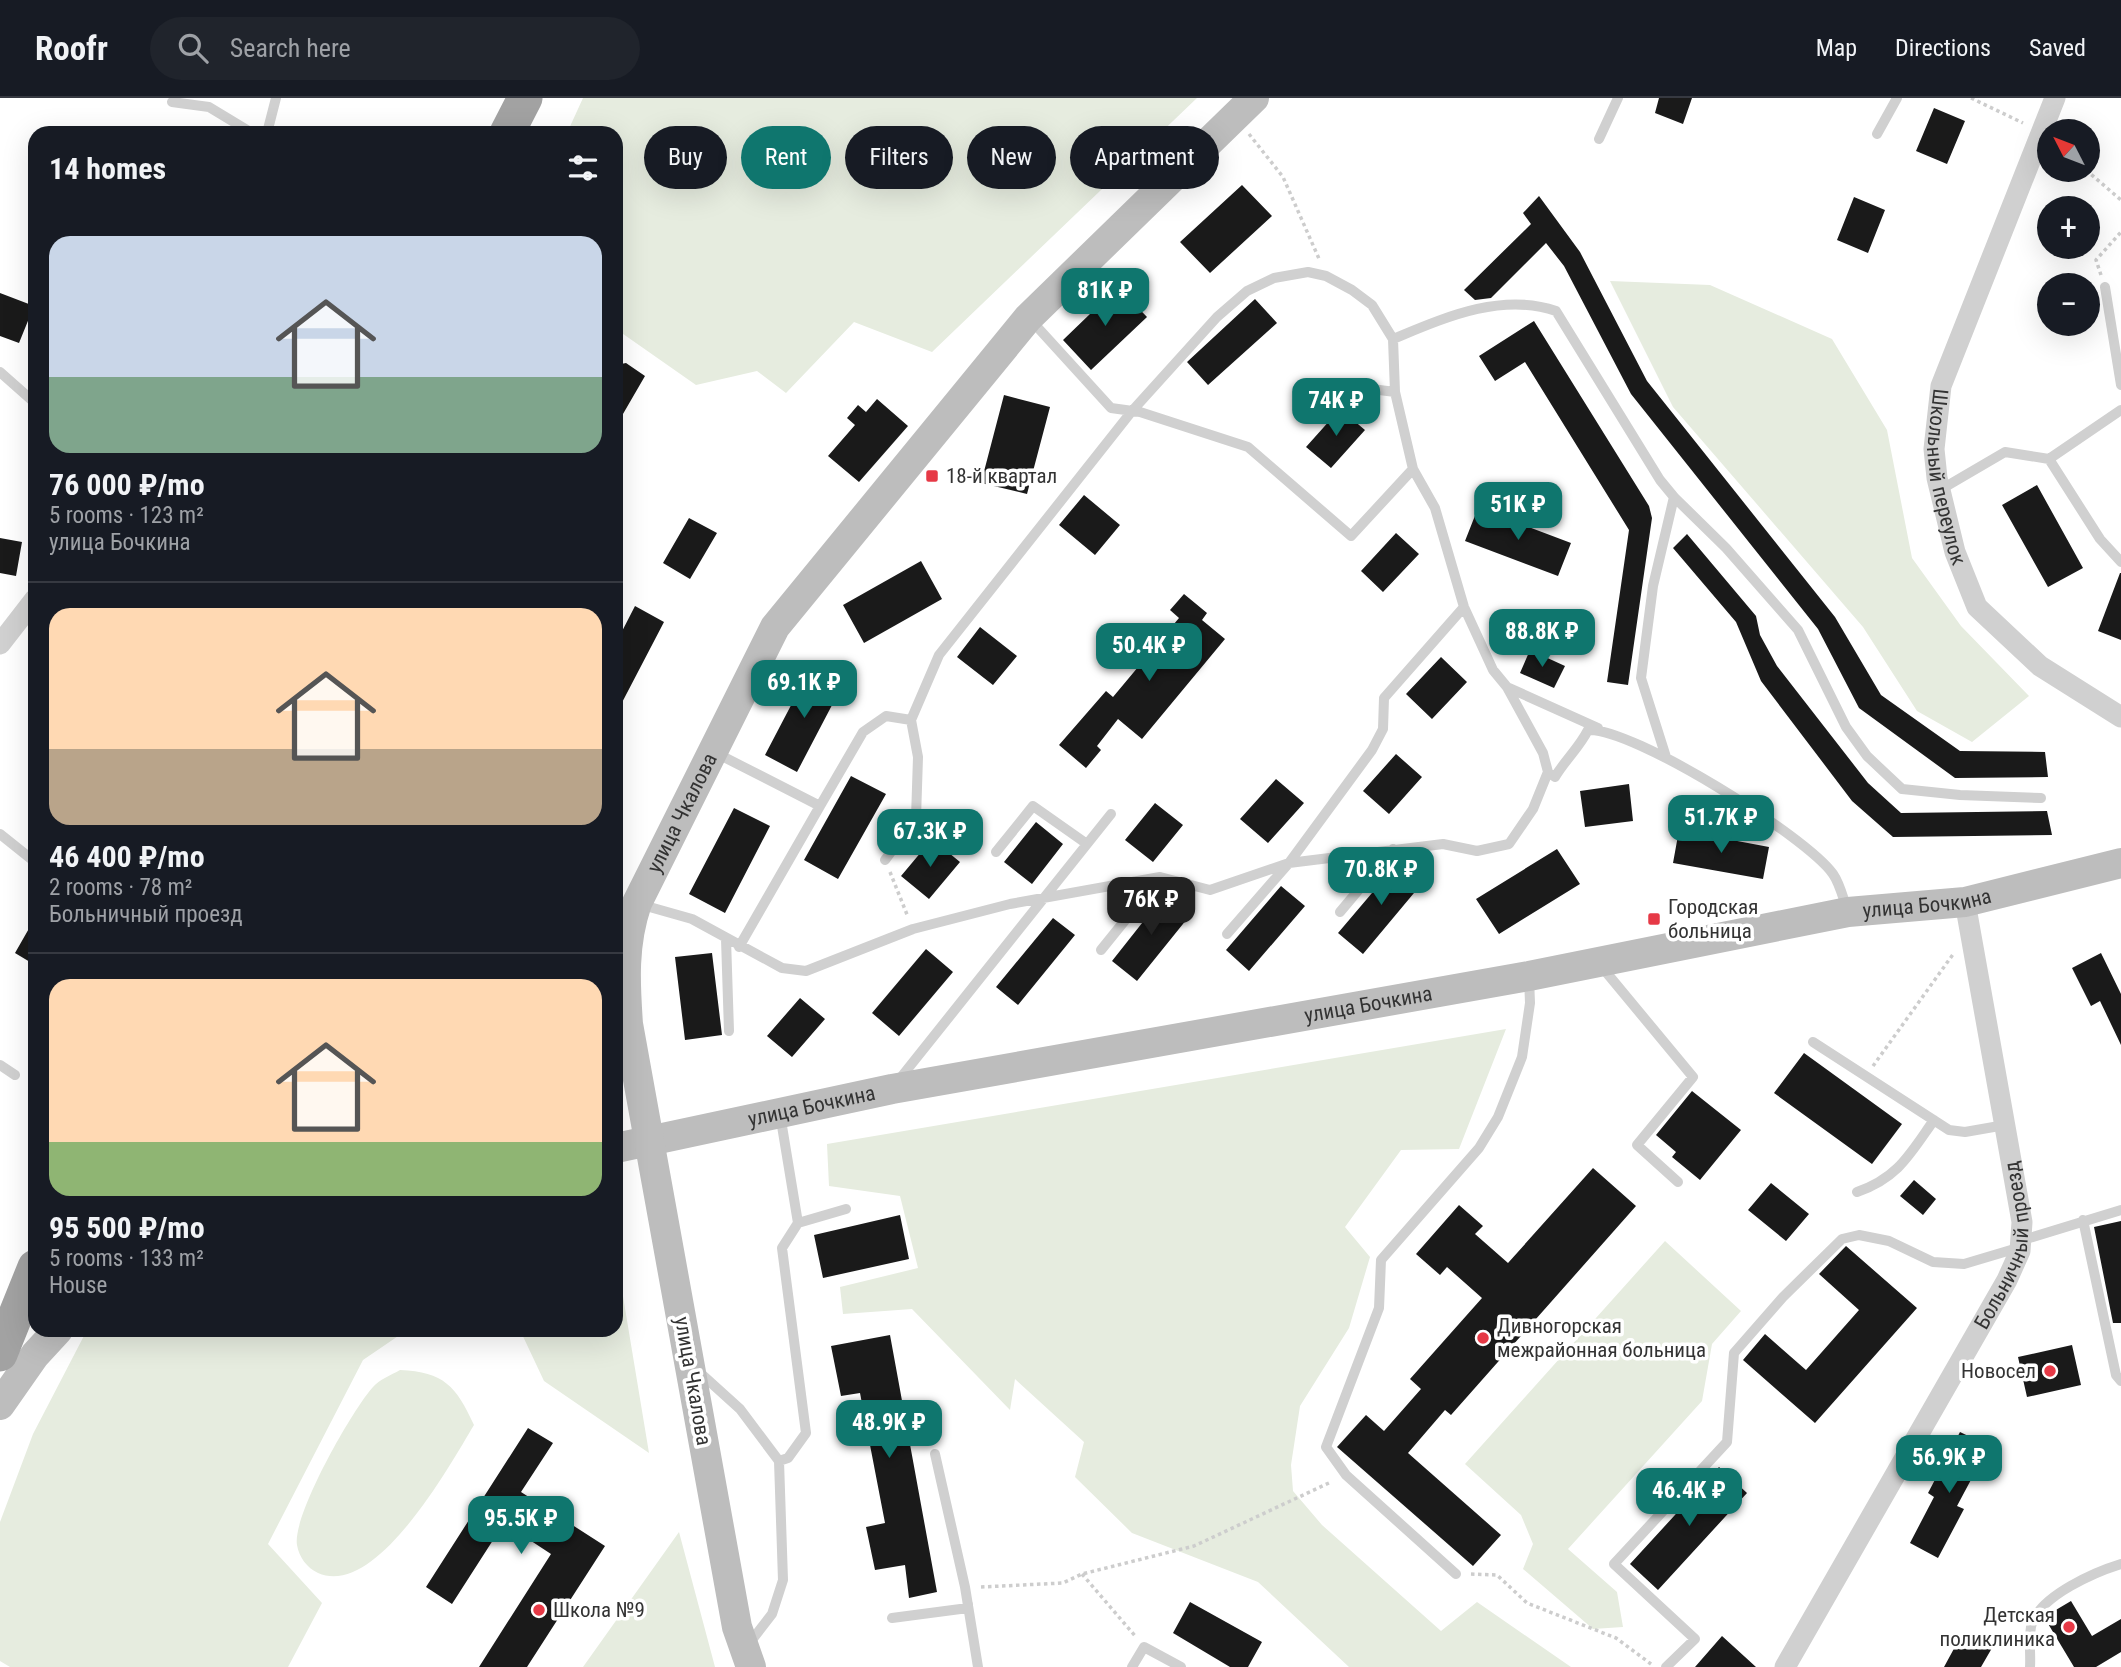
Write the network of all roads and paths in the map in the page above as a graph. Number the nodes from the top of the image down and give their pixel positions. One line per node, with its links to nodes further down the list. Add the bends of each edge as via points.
1 (276, 98): 11 (lane)
2 (525, 98): 12 (highway)
3 (1618, 98): 15 (lane)
4 (1897, 98): 14 (lane)
5 (1971, 98): 13 (path)
6 (2055, 98): 9 (street, Школьный переулок)
7 (172, 103): 10 (lane, via 209,107)
8 (1245, 108): 20 (path, via 1283,177); 22 (main road, улица Чкалова)
9 (2045, 119)
10 (240, 126)
11 (269, 126)
12 (511, 126)
13 (2037, 130)
14 (1877, 134)
15 (1599, 139)
16 (2037, 139): 33 (street, Школьный переулок, via 1941,387 1934,449)
17 (2099, 182): 18 (path)
18 (2121, 200)
19 (2121, 232): 21 (path, via 2095,260)
20 (1326, 275): 23 (lane, via 1372,305); 30 (lane, via 1308,272 1274,278 1247,291 1217,317)
21 (2105, 287): 25 (lane)
22 (1028, 318): 30 (lane, via 1111,408); 43 (main road, улица Чкалова, via 775,626)
23 (1393, 339): 26 (lane); 34 (lane, via 1472,308 1537,304 1556,311)
24 (0, 372): 27 (lane)
25 (2121, 385)
26 (1395, 392): 28 (lane, via 1364,388); 32 (lane)
27 (28, 397)
28 (1348, 399)
29 (2121, 410): 31 (lane)
30 (1132, 411): 32 (lane, via 1248,447 1351,536); 41 (lane, via 939,655)
31 (2049, 459): 33 (lane, via 2005,452); 35 (lane, via 2100,539)
32 (1413, 469): 37 (lane, via 1434,508)
33 (1940, 490): 40 (street, Школьный переулок, via 1955,552 1977,607 2040,666)
34 (1674, 498): 44 (lane, via 1653,586 1641,678); 46 (lane, via 1726,548 1798,631 1846,727 1867,756 1902,789)
35 (2121, 562)
36 (28, 606): 38 (street)
37 (1464, 607): 39 (lane, via 1493,670); 55 (lane, via 1384,698 1382,729 1372,750)
38 (3, 632)
39 (1507, 687): 42 (lane); 45 (lane, via 1543,753)
40 (2121, 717)
41 (911, 720): 47 (lane, via 886,716 863,732); 54 (lane, via 918,757 916,818)
42 (1601, 729): 44 (lane); 45 (lane, via 1588,730 1555,777)
43 (712, 751): 47 (lane); 59 (main road, улица Чкалова)
44 (1666, 757): 61 (lane, via 1792,836 1833,873)
45 (1548, 772): 51 (lane, via 1532,809 1509,844 1477,851 1443,844)
46 (2041, 798)
47 (820, 806): 66 (lane)
48 (1111, 814): 50 (lane)
49 (0, 834): 53 (lane)
50 (1087, 844): 52 (lane, via 1033,806); 58 (lane)
51 (1393, 849): 55 (lane); 60 (lane)
52 (996, 852)
53 (28, 856)
54 (886, 860): 63 (path)
55 (1289, 863): 57 (lane, via 1210,891); 64 (lane)
56 (2121, 863): 62 (main road, улица Бочкина)
57 (1160, 877): 58 (lane); 67 (lane)
58 (1045, 900): 63 (lane, via 1010,904); 75 (lane)
59 (637, 903): 65 (lane, via 692,919); 79 (main road, улица Чкалова, via 628,929 624,968 628,1024)
60 (1340, 912)
61 (1848, 912): 62 (main road, улица Бочкина); 68 (main road, улица Бочкина)
62 (1968, 916): 74 (path); 78 (street, Больничный проезд)
63 (913, 929): 66 (lane, via 806,971 782,968)
64 (1227, 934)
65 (726, 939): 66 (lane); 70 (lane)
66 (739, 947)
67 (1101, 950)
68 (1598, 962): 69 (main road, улица Бочкина); 81 (lane, via 1693,1077 1637,1145)
69 (1529, 976): 75 (main road, улица Бочкина); 96 (lane, via 1522,1057 1498,1117 1479,1148 1381,1261 1379,1308 1326,1447)
70 (729, 1031)
71 (1813, 1042): 74 (lane)
72 (0, 1065): 73 (lane)
73 (15, 1075)
74 (1865, 1076): 77 (lane)
75 (892, 1089): 76 (main road, улица Бочкина)
76 (780, 1114): 79 (main road, улица Бочкина); 86 (lane)
77 (1934, 1120): 78 (lane, via 1949,1130 1965,1132); 82 (lane, via 1901,1166 1880,1184)
78 (2005, 1125): 87 (street, Больничный проезд)
79 (649, 1142): 80 (main road, улица Бочкина); 91 (main road, улица Чкалова)
80 (623, 1147)
81 (1678, 1182)
82 (1857, 1192)
83 (846, 1209): 86 (lane)
84 (2121, 1210): 85 (lane)
85 (2082, 1220): 87 (lane); 92 (lane)
86 (798, 1223): 95 (lane, via 782,1248 806,1433 788,1458)
87 (2022, 1243): 109 (lane, via 1964,1264 1933,1262 1889,1241 1859,1235 1842,1238 1734,1353 1727,1442 1614,1564 1695,1639); 110 (street, Больничный проезд, via 2007,1280)
88 (28, 1284): 90 (highway)
89 (52, 1337): 93 (main road)
90 (0, 1354)
91 (690, 1364): 95 (lane, via 740,1409); 104 (main road, улица Чкалова)
92 (2121, 1381)
93 (0, 1405)
94 (935, 1454): 100 (lane)
95 (779, 1461): 104 (lane, via 784,1565 779,1598)
96 (1346, 1475): 98 (path, via 1194,1546); 99 (lane)
97 (2121, 1564): 111 (lane, via 2095,1572 2044,1608 2032,1623)
98 (1082, 1574): 100 (path, via 1063,1583); 103 (path)
99 (1456, 1574): 108 (path, via 1497,1575 1527,1603 1616,1638)
100 (965, 1587): 101 (lane)
101 (968, 1608): 102 (lane); 105 (lane)
102 (892, 1618)
103 (1144, 1647): 106 (lane); 107 (lane)
104 (747, 1658)
105 (978, 1667)
106 (1132, 1667)
107 (1181, 1667)
108 (1656, 1667)
109 (1666, 1667)
110 (1784, 1667)
111 (2030, 1667)

